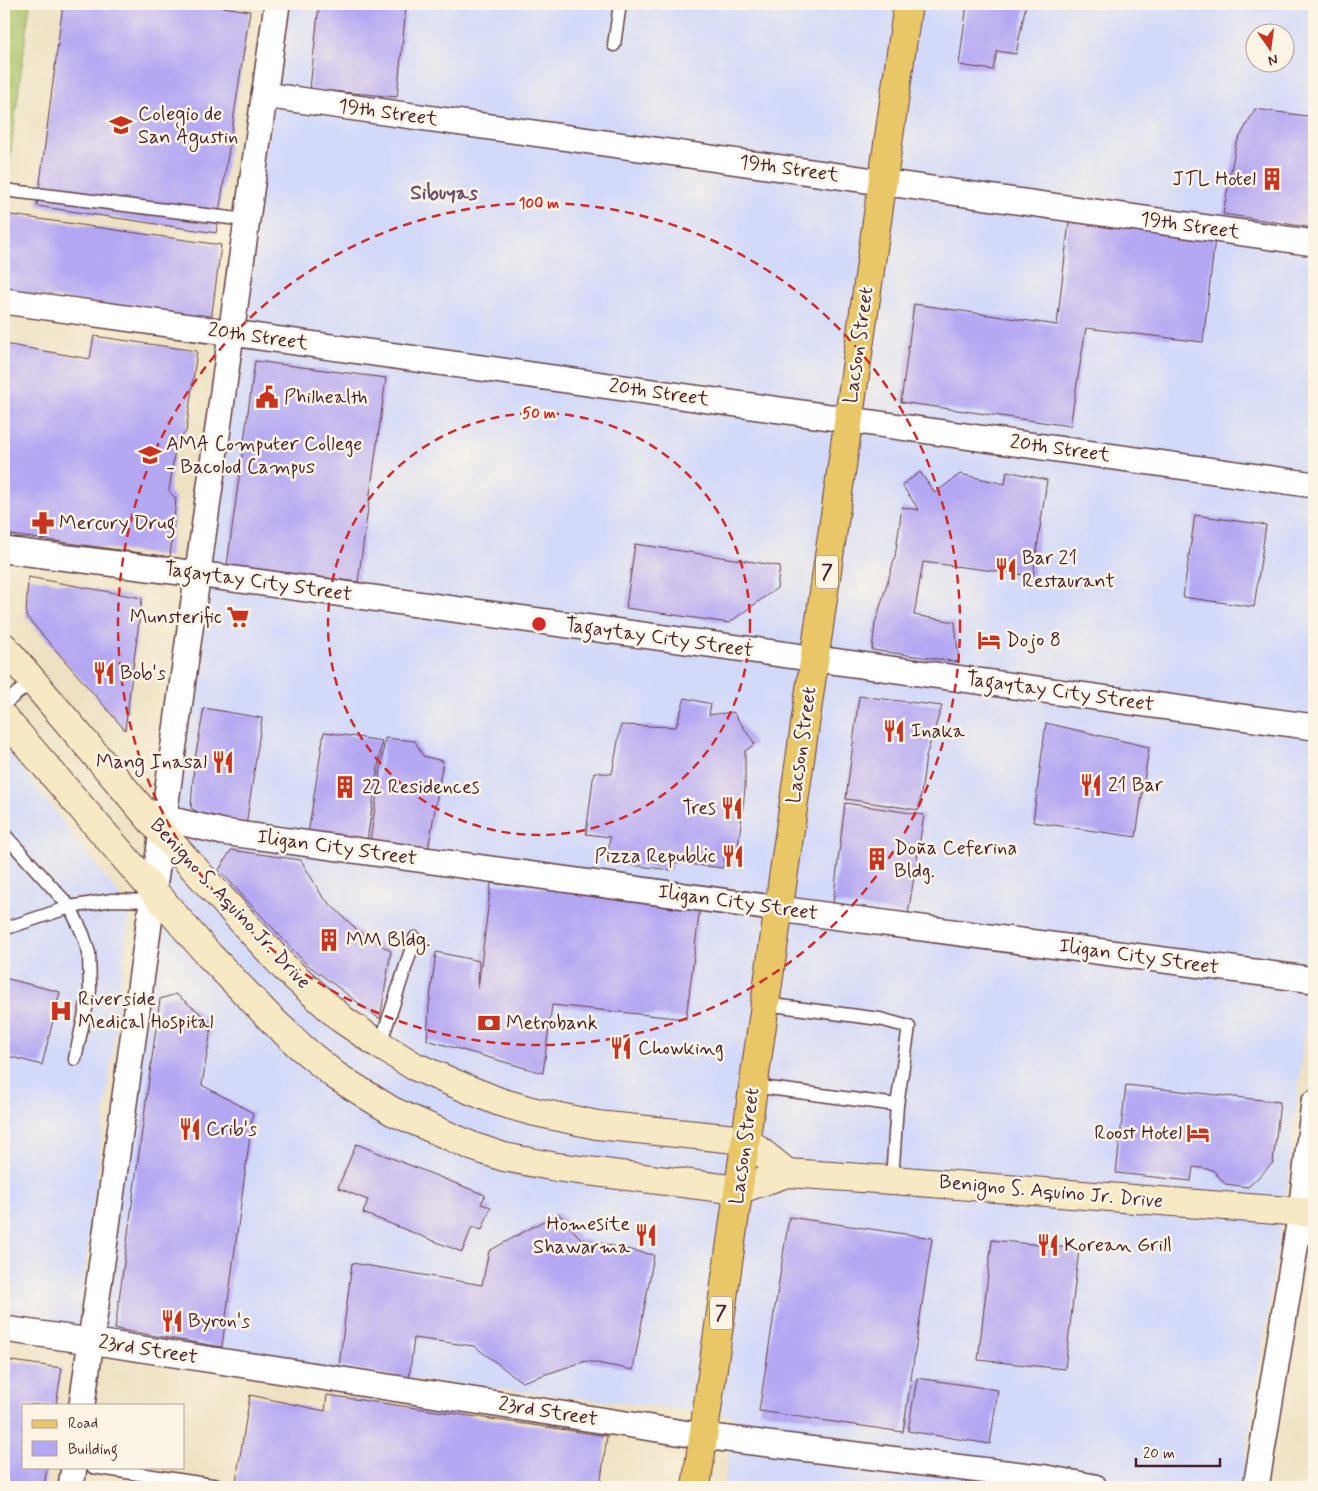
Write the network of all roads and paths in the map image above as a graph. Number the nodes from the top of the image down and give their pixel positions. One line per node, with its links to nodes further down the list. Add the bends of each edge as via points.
1 (277, 4): 5 (street)
2 (620, 4): 4 (lane)
3 (908, 4): 6 (main road, Lacson Street / 7)
4 (614, 45)
5 (264, 95): 6 (street, 19th Street); 8 (street)
6 (883, 183): 9 (street, 19th Street); 12 (main road, Lacson Street / 7)
7 (4, 190): 8 (lane)
8 (246, 220): 11 (street)
9 (1314, 244)
10 (4, 301): 11 (street, 20th Street)
11 (231, 333): 12 (street, 20th Street); 15 (street)
12 (849, 420): 13 (street, 20th Street); 17 (main road, Lacson Street / 7)
13 (1314, 485)
14 (4, 550): 15 (street, Tagaytay City Street)
15 (197, 574): 17 (street, Tagaytay City Street); 22 (street)
16 (4, 647): 18 (main road, Benigno S. Aquino Jr. Drive)
17 (815, 659): 21 (street, Tagaytay City Street); 26 (main road, Lacson Street / 7)
18 (32, 680): 19 (lane); 22 (main road, Benigno S. Aquino Jr. Drive)
19 (4, 704)
20 (4, 718): 24 (main road, Benigno S. Aquino Jr. Drive)
21 (1314, 727)
22 (162, 826): 24 (street); 26 (street, Iligan City Street); 31 (main road, Benigno S. Aquino Jr. Drive, via 284,967 343,1020)
23 (4, 834): 25 (lane)
24 (152, 895): 25 (lane); 39 (main road, Benigno S. Aquino Jr. Drive, via 302,1048 336,1076 392,1111 504,1157 556,1167); 42 (street)
25 (70, 907): 27 (lane); 32 (lane, via 89,953 90,990)
26 (779, 909): 29 (street, Iligan City Street); 30 (main road, Lacson Street / 7)
27 (4, 929)
28 (415, 938): 31 (lane)
29 (1314, 980)
30 (765, 1004): 33 (main road, Lacson Street / 7); 35 (lane, via 880,1019 909,1027)
31 (380, 1045): 36 (main road, Benigno S. Aquino Jr. Drive, via 414,1066 500,1102 531,1111 597,1125)
32 (75, 1060)
33 (753, 1086): 35 (lane); 36 (main road, Lacson Street / 7)
34 (1314, 1103): 40 (street)
35 (897, 1105): 38 (lane)
36 (746, 1140): 37 (main road); 39 (main road, Lacson Street / 7)
37 (787, 1173): 38 (main road, Benigno S. Aquino Jr. Drive); 39 (main road, Benigno S. Aquino Jr. Drive)
38 (892, 1180): 40 (main road, Benigno S. Aquino Jr. Drive)
39 (738, 1190): 44 (main road, Lacson Street / 7)
40 (1307, 1212): 52 (street)
41 (4, 1329): 42 (street, 23rd Street)
42 (90, 1341): 43 (street); 44 (street, 23rd Street)
43 (82, 1404)
44 (703, 1436): 47 (street, 23rd Street); 50 (main road, Lacson Street / 7)
45 (74, 1468): 49 (street)
46 (100, 1468): 48 (lane)
47 (1046, 1483): 51 (street, 23rd Street)
48 (219, 1486)
49 (71, 1487)
50 (696, 1487)
51 (1094, 1487)
52 (1256, 1487)

